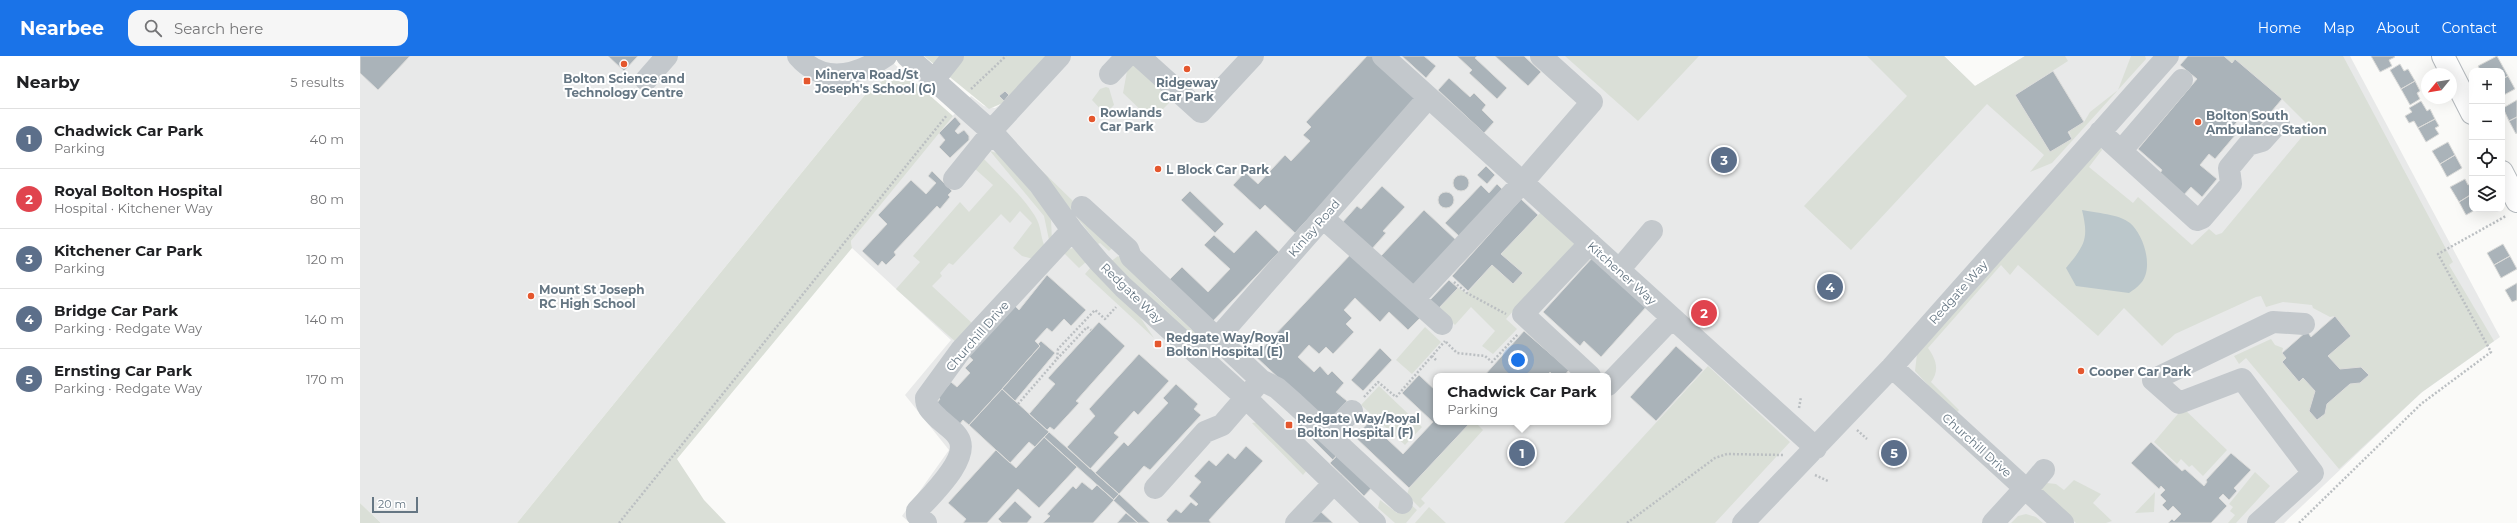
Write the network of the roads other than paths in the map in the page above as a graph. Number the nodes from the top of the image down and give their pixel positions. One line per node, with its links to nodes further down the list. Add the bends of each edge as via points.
1 (668, 56): 15 (street)
2 (798, 56): 3 (street, via 814,68 831,74 849,75 867,69)
3 (886, 56)
4 (907, 56): 16 (street, Redgate Way)
5 (953, 56): 16 (street)
6 (1060, 56): 21 (street)
7 (1127, 56): 14 (street)
8 (1139, 56): 9 (street, via 1201,112)
9 (1253, 56)
10 (1383, 56): 18 (street, Kitchener Way)
11 (1541, 56): 26 (street, via 1592,102)
12 (2443, 56): 19 (main road)
13 (2166, 57): 22 (street, Redgate Way)
14 (1110, 74)
15 (646, 80)
16 (934, 80): 21 (street, Redgate Way)
17 (2182, 80): 23 (street)
18 (1428, 98): 26 (street, Kitchener Way); 29 (street, Kinlay Road)
19 (2469, 107)
20 (2279, 122): 23 (street, via 2262,141 2248,145 2229,168 2231,184 2202,218 2197,220)
21 (992, 132): 25 (street); 30 (street, Redgate Way, via 1039,184)
22 (2100, 132): 23 (street); 40 (street, Redgate Way)
23 (2121, 151)
24 (2503, 176): 28 (main road)
25 (954, 178)
26 (1522, 182): 32 (street, Kitchener Way); 34 (street)
27 (1082, 206): 38 (street, via 1128,249 1131,257)
28 (2513, 208)
29 (1323, 218): 34 (street); 38 (street, Kinlay Road)
30 (1072, 230): 39 (street, Redgate Way, via 1123,287); 53 (street, Churchill Drive, via 961,350 926,398 929,409 958,437 961,445 956,465 917,511)
31 (1652, 232): 33 (street)
32 (1590, 243): 33 (street, Kitchener Way); 41 (street, via 1527,317)
33 (1619, 270): 35 (street, Kitchener Way)
34 (1414, 299): 37 (street)
35 (1672, 318): 43 (street); 47 (street, Kitchener Way)
36 (2304, 324): 59 (street, via 2273,322 2153,380 2179,403 2242,379 2313,473)
37 (1443, 333)
38 (1217, 338): 39 (street, Kinlay Road); 42 (street)
39 (1200, 358): 44 (street, Redgate Way)
40 (1892, 366): 47 (street, Redgate Way, via 1844,418); 51 (street, Churchill Drive)
41 (1587, 373)
42 (1261, 380): 44 (street); 46 (street, via 1277,388)
43 (1611, 382)
44 (1246, 398): 49 (street, Redgate Way); 50 (street, via 1222,425 1205,432)
45 (1352, 411): 46 (street)
46 (1329, 435): 52 (street)
47 (1809, 443): 56 (street, Redgate Way)
48 (2044, 470): 51 (street)
49 (1334, 483): 54 (street); 55 (street, Redgate Way)
50 (1155, 488)
51 (2026, 489): 57 (street); 58 (street, Churchill Drive)
52 (1402, 503)
53 (926, 523)
54 (1296, 523)
55 (1376, 523)
56 (1743, 523)
57 (1993, 523)
58 (2063, 523)
59 (2258, 523)

